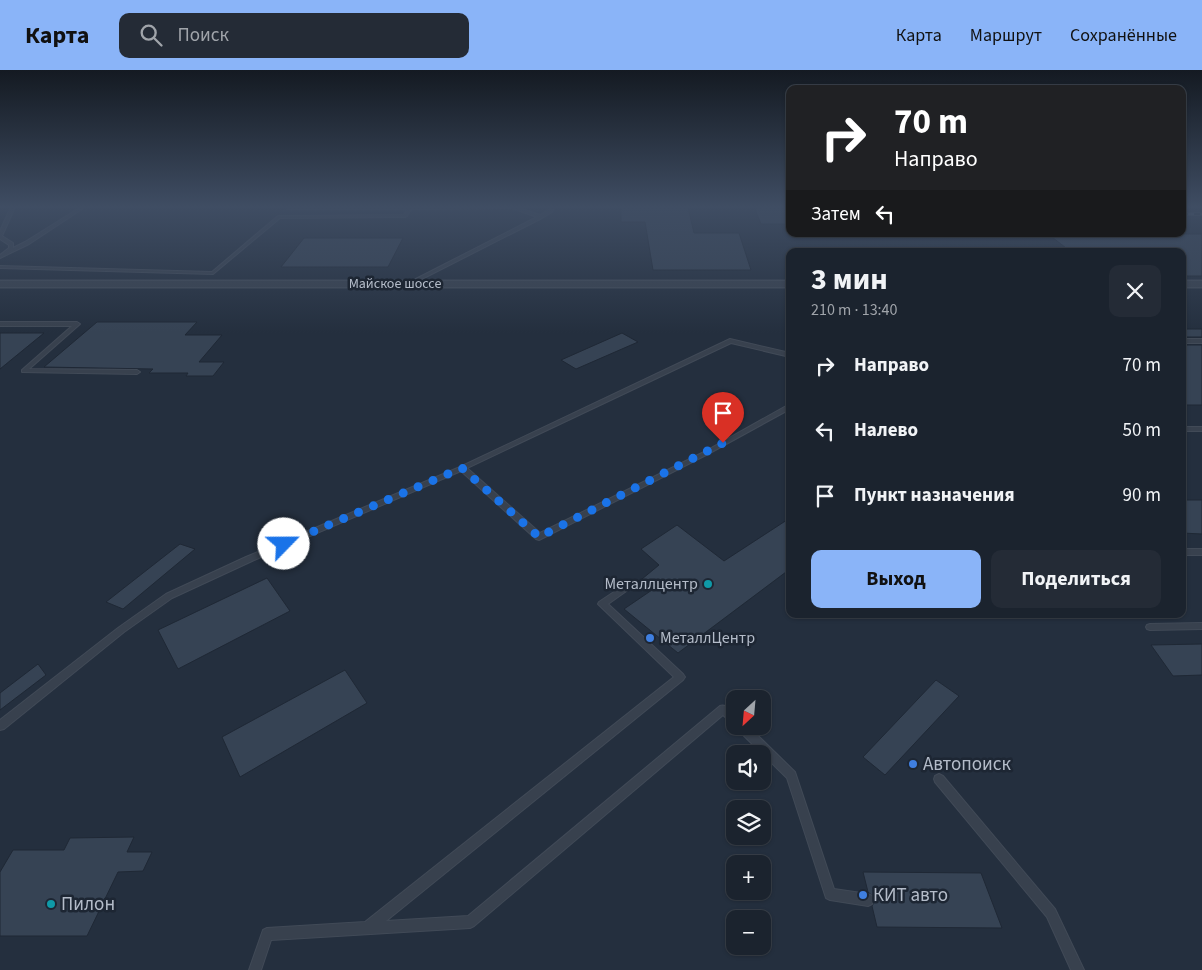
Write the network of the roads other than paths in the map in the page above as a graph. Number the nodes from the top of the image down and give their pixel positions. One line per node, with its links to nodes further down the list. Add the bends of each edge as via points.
1 (11, 249): 5 (lane)
2 (15, 249): 5 (lane)
3 (241, 249): 6 (lane, via 213,273)
4 (478, 249): 8 (lane)
5 (0, 257)
6 (0, 267)
7 (0, 284): 8 (street, Майское шоссе)
8 (410, 284): 9 (street, Майское шоссе)
9 (786, 284)
10 (1186, 284): 11 (street)
11 (1202, 284)
12 (0, 324): 16 (lane, via 77,324 24,371)
13 (1202, 340): 14 (lane)
14 (1186, 341)
15 (786, 353): 20 (lane, via 730,341)
16 (137, 372)
17 (786, 408): 20 (lane, via 539,537)
18 (1186, 429): 19 (lane)
19 (1202, 429)
20 (462, 468): 27 (lane, via 169,596)
21 (1186, 552): 22 (lane)
22 (1202, 552)
23 (629, 585): 31 (lane, via 602,604 680,676)
24 (1150, 626): 25 (lane)
25 (1202, 626)
26 (726, 712): 31 (lane, via 723,709 470,922)
27 (0, 726)
28 (750, 735): 30 (lane, via 791,774 830,894)
29 (939, 779): 33 (lane, via 1051,912)
30 (868, 900)
31 (367, 928): 32 (lane, via 268,934)
32 (255, 970)
33 (1078, 970)

